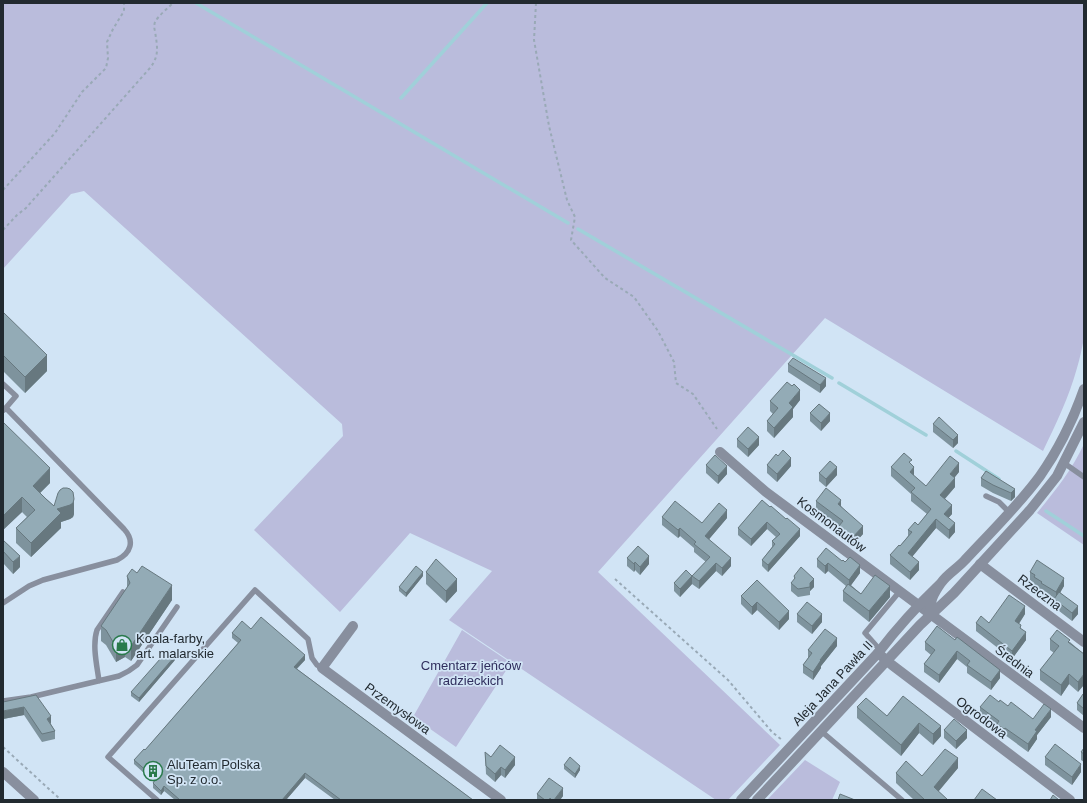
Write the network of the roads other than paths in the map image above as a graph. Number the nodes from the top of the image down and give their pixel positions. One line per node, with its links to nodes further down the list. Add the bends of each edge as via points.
1 (3, 384): 3 (lane, via 16,396)
2 (1084, 389): 9 (street, Aleja Jana Pawła II, via 1056,452)
3 (4, 409): 16 (lane, via 124,529 129,536 130,544 126,554 117,560 43,580)
4 (1084, 422): 6 (street, Aleja Jana Pawła II)
5 (720, 452): 14 (street, Kosmonautów, via 762,489)
6 (1064, 463): 7 (lane); 10 (street, Aleja Jana Pawła II, via 1042,496)
7 (1084, 477)
8 (986, 496): 9 (lane, via 999,502)
9 (1009, 512): 10 (street, via 1012,527); 11 (street, Aleja Jana Pawła II)
10 (1009, 533): 12 (street, Aleja Jana Pawła II)
11 (962, 563): 12 (street, via 968,561); 13 (street, Aleja Jana Pawła II)
12 (980, 564): 19 (street, Aleja Jana Pawła II); 21 (street, Rzeczna)
13 (941, 583): 17 (street, Aleja Jana Pawła II); 19 (street, Aleja Jana Pawła II, via 932,599)
14 (900, 591): 17 (street, Kosmonautów); 22 (lane, via 865,633)
15 (123, 592): 25 (lane, via 97,630 95,643)
16 (3, 603)
17 (918, 605): 19 (street, Kosmonautów); 22 (street, Aleja Jana Pawła II)
18 (177, 606): 25 (lane, via 132,670)
19 (930, 614): 23 (street, Aleja Jana Pawła II); 27 (street, Średnia)
20 (353, 626): 24 (street)
21 (1084, 642)
22 (879, 652): 23 (street, Ogrodowa); 29 (street, Aleja Jana Pawła II)
23 (886, 661): 28 (street, Aleja Jana Pawła II); 38 (street, Ogrodowa)
24 (322, 668): 33 (lane, via 312,658 308,638 254,590 108,757); 34 (street, Przemysłowa)
25 (99, 681): 26 (lane)
26 (3, 701)
27 (1084, 728)
28 (821, 731): 30 (street, Aleja Jana Pawła II); 37 (lane)
29 (790, 747): 30 (street); 35 (street, Aleja Jana Pawła II)
30 (799, 755): 36 (street, Aleja Jana Pawła II)
31 (3, 772): 32 (street)
32 (34, 800)
33 (157, 800)
34 (501, 800)
35 (741, 800)
36 (757, 800)
37 (902, 800)
38 (1070, 800)

